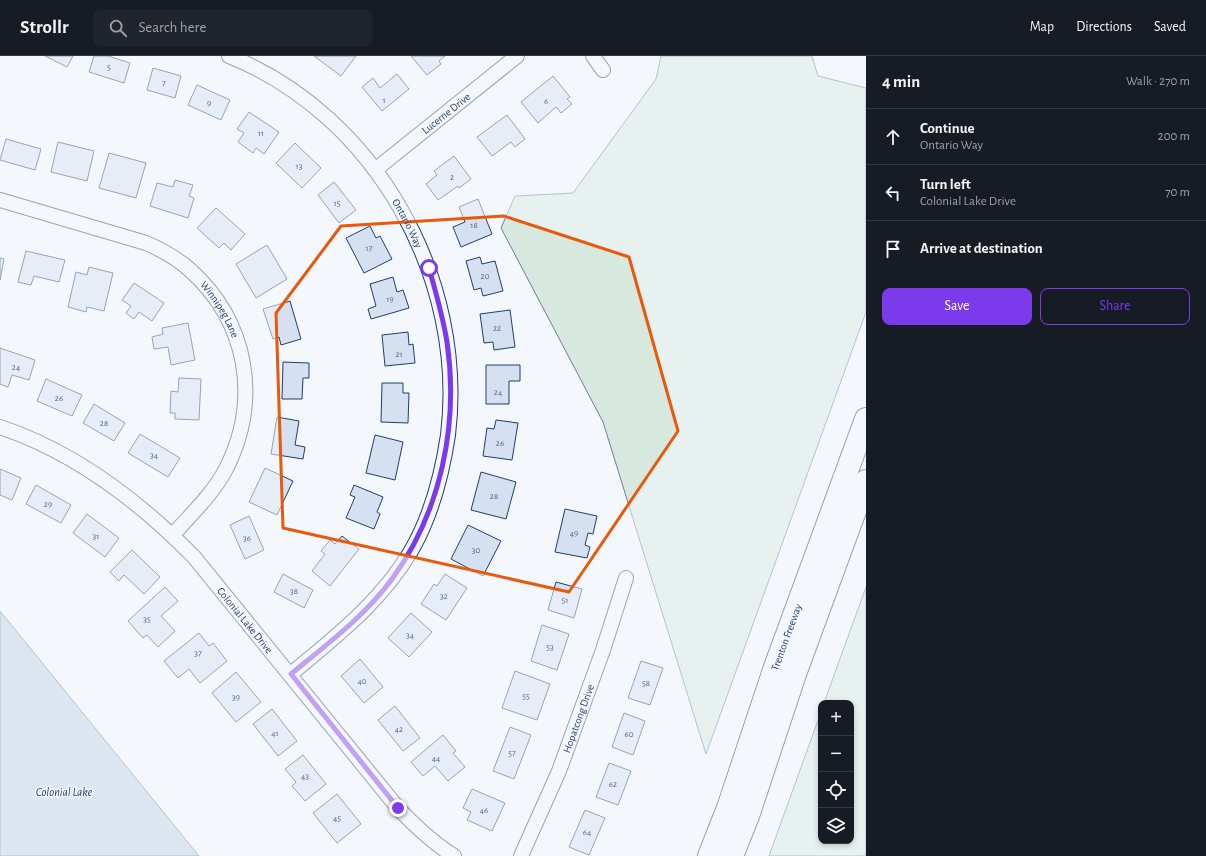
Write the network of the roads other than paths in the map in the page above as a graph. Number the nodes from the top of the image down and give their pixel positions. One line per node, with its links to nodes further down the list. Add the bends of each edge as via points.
1 (229, 56): 5 (street, Ontario Way, via 270,76 303,98 333,123)
2 (517, 56): 5 (street, Lucerne Drive)
3 (593, 56): 4 (street)
4 (603, 70)
5 (375, 170): 12 (street, Ontario Way, via 396,199 414,233 429,268 440,305 450,381 445,458 426,520 392,579 370,605)
6 (0, 200): 10 (street, Winnipeg Lane, via 146,243 169,254 189,269 221,305 240,348 245,373 246,398 239,435 225,470 211,491)
7 (866, 419): 15 (highway, Trenton Freeway)
8 (0, 427): 10 (street, Colonial Lake Drive, via 46,446 85,468 122,493)
9 (866, 481): 16 (highway, Trenton Freeway)
10 (172, 535): 12 (street, Colonial Lake Drive, via 194,557)
11 (626, 578): 14 (street, Hopatcong Drive, via 604,650 562,764)
12 (291, 674): 13 (street, Colonial Lake Drive, via 398,808 442,849)
13 (454, 856)
14 (521, 856)
15 (709, 856)
16 (732, 856)

